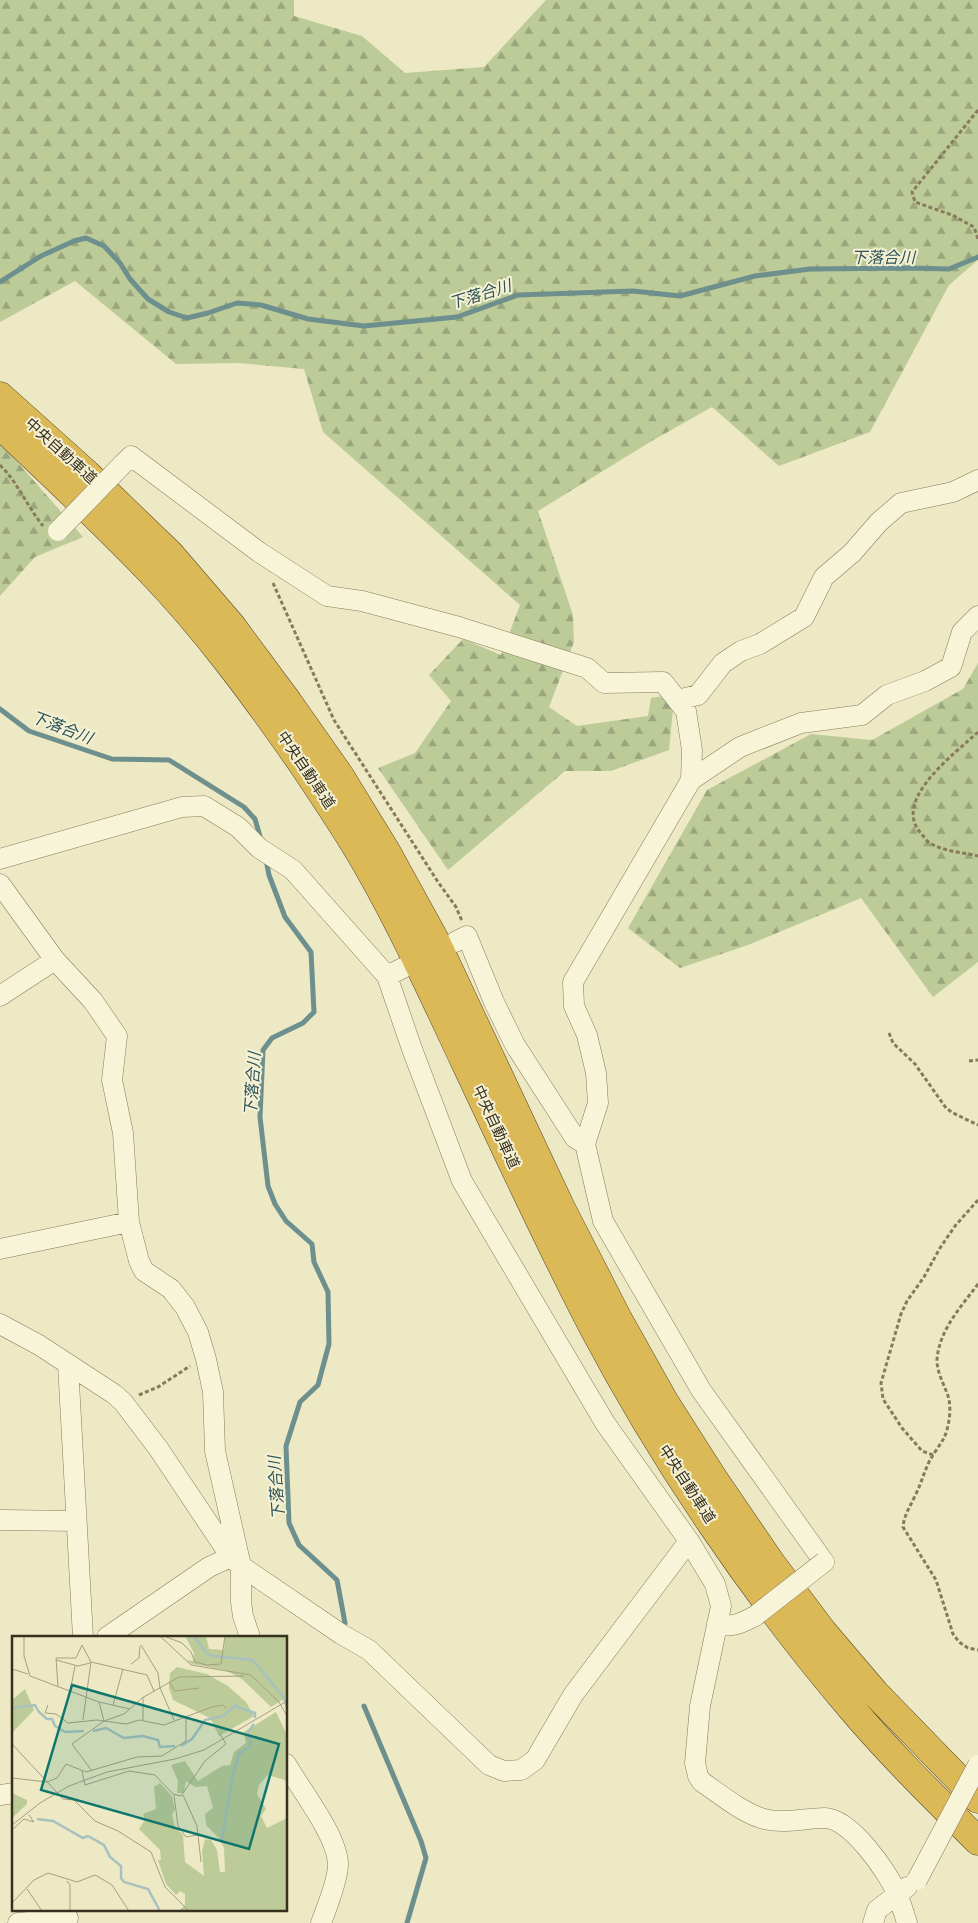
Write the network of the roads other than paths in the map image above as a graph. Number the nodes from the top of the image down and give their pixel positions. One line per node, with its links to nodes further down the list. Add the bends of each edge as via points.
1 (0, 396): 28 (highway, 中央自動車道, via 170,554 231,625 335,769 386,850 435,940 560,1206 664,1401 713,1478 823,1632 875,1693)
2 (0, 425): 29 (highway, 中央自動車道, via 153,573 213,643 275,724 366,863 412,949 594,1329 692,1494 801,1648 914,1777)
3 (978, 480): 6 (street, via 953,492 900,503 824,577 804,617 723,663 698,695)
4 (58, 531): 6 (street, bridge, via 131,456 259,552 327,596 362,600 459,626 587,668 604,683 663,682)
5 (978, 616): 7 (street, via 962,632 951,667 925,682 887,695 862,715 801,722 740,747)
6 (677, 700): 7 (street, via 686,711 692,750)
7 (692, 780): 13 (street, via 573,982 574,1006 587,1035 596,1073 598,1103)
8 (0, 860): 20 (street, via 182,807 204,806 293,870 395,972 412,1048 462,1181 606,1423)
9 (0, 884): 11 (street)
10 (461, 939): 13 (street, via 515,1045 575,1138)
11 (55, 960): 12 (street); 14 (street, via 93,1001 117,1036 112,1080 123,1133)
12 (0, 996)
13 (585, 1144): 22 (street, bridge, via 603,1221 701,1390 824,1562 755,1616 740,1624)
14 (129, 1222): 15 (street); 21 (street, via 138,1261 144,1271 171,1289 185,1306 198,1332 213,1392 215,1452)
15 (0, 1250)
16 (0, 1324): 17 (street)
17 (68, 1364): 19 (street); 21 (street, via 123,1402)
18 (0, 1520): 19 (street)
19 (76, 1521): 23 (street)
20 (689, 1541): 21 (street, via 573,1695 535,1760 521,1770 504,1771 489,1765 369,1650); 22 (street, via 719,1597 721,1606)
21 (236, 1562): 24 (street, via 209,1567); 25 (street, via 243,1616)
22 (717, 1624): 30 (street, via 700,1706 695,1763 702,1782 760,1818 780,1822 828,1818 839,1822 882,1866)
23 (83, 1636)
24 (108, 1636)
25 (250, 1636)
26 (978, 1765): 30 (street, bridge, via 917,1880)
27 (288, 1767): 33 (street, via 334,1846 338,1864)
28 (978, 1800)
29 (978, 1841)
30 (897, 1893): 34 (street, via 877,1910); 35 (street)
31 (68, 1917): 32 (street)
32 (18, 1923)
33 (321, 1923)
34 (873, 1923)
35 (907, 1923)

